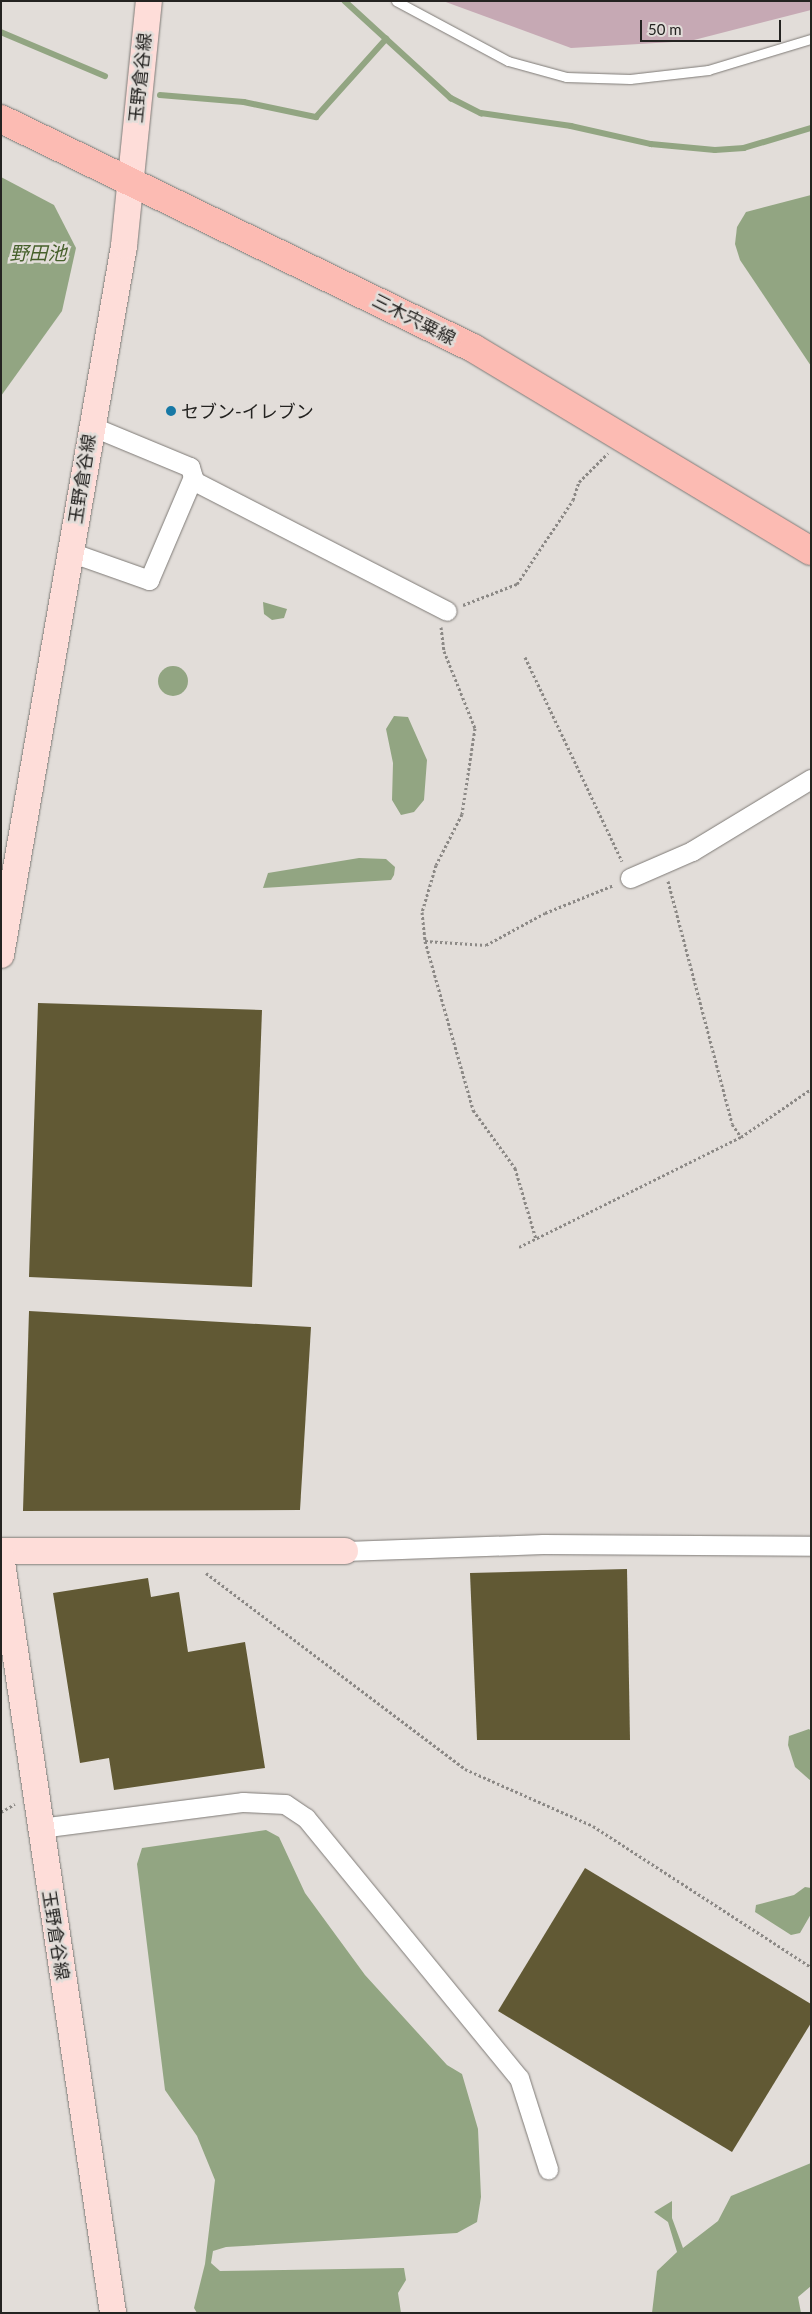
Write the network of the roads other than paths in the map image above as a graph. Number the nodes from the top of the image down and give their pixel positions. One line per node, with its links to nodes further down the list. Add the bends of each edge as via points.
1 (149, 1): 5 (main road, 玉野倉谷線)
2 (396, 1): 3 (lane, via 508,62 566,78 630,79 708,70)
3 (811, 39)
4 (1, 119): 5 (main road, 三木宍粟線)
5 (129, 184): 6 (main road, 玉野倉谷線, via 124,246); 8 (main road, 三木宍粟線, via 464,344)
6 (90, 426): 7 (street, via 190,466); 9 (main road, 玉野倉谷線)
7 (193, 477): 9 (street, via 149,580); 10 (street)
8 (811, 550)
9 (70, 552): 13 (main road, 玉野倉谷線)
10 (447, 611)
11 (811, 779): 12 (street, via 662,866)
12 (630, 878)
13 (1, 955)
14 (811, 1546): 16 (street, via 543,1544)
15 (1, 1551): 16 (main road)
16 (345, 1551)
17 (1, 1556): 18 (main road, 玉野倉谷線)
18 (40, 1828): 19 (street, via 243,1802 285,1804 306,1818 519,2078); 20 (main road, 玉野倉谷線)
19 (548, 2169)
20 (113, 2313)

